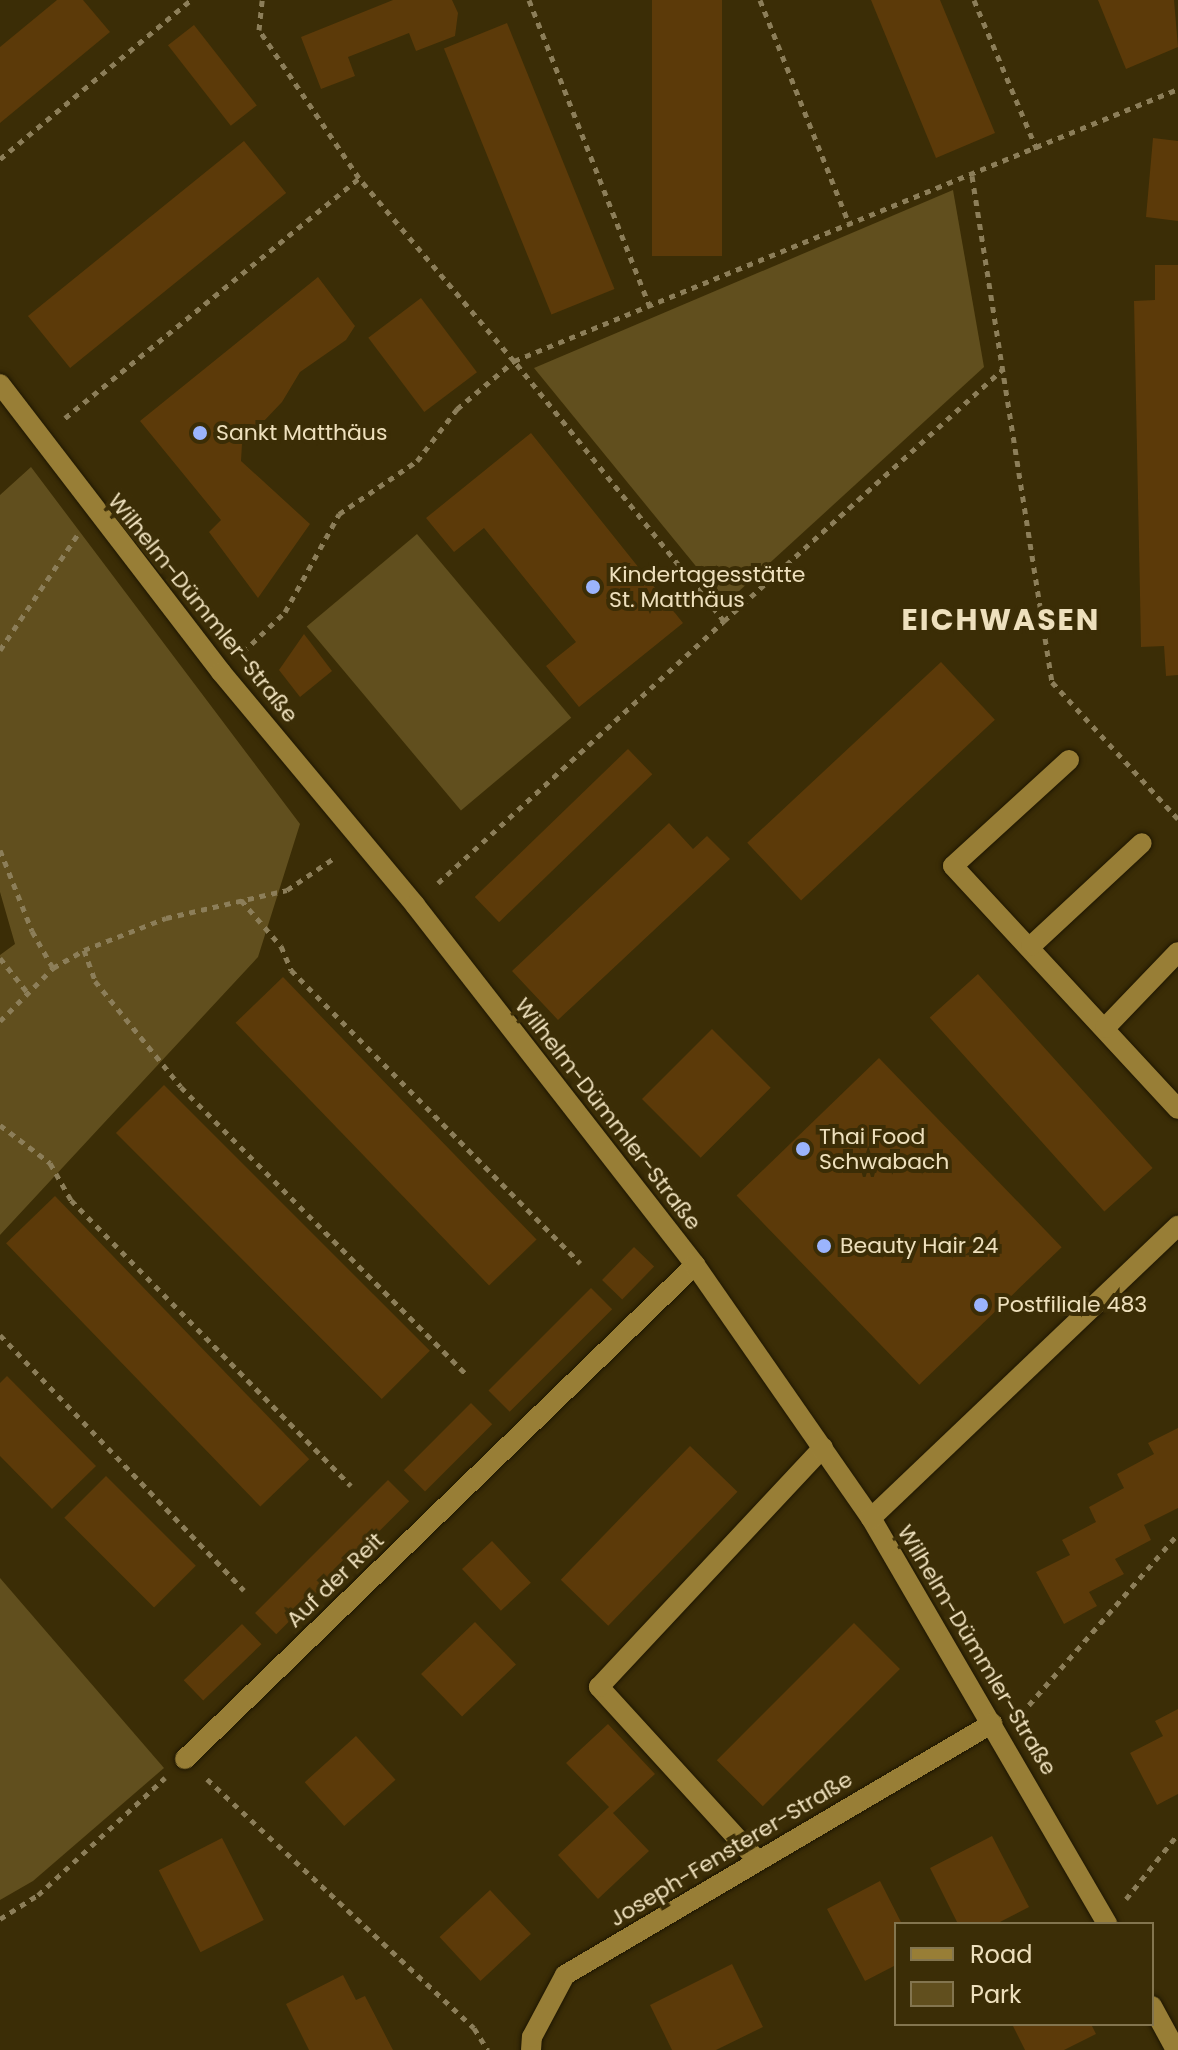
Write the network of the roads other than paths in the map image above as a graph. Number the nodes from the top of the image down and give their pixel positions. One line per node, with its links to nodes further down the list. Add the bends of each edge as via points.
1 (0, 384): 9 (street, Wilhelm-Dümmler-Straße, via 221,672 415,905)
2 (1069, 760): 4 (street, via 953,866)
3 (1142, 843): 4 (street)
4 (1031, 946): 6 (street)
5 (1178, 952): 6 (street)
6 (1105, 1028): 7 (street)
7 (1175, 1101)
8 (1178, 1226): 11 (street)
9 (695, 1265): 10 (street, Wilhelm-Dümmler-Straße); 13 (street, Auf der Reit)
10 (823, 1448): 11 (street, Wilhelm-Dümmler-Straße); 14 (street, via 599,1687)
11 (871, 1518): 12 (street, Wilhelm-Dümmler-Straße)
12 (997, 1729): 14 (street, Joseph-Fensterer-Straße); 15 (street, Wilhelm-Dümmler-Straße)
13 (185, 1759)
14 (758, 1861): 17 (street, Joseph-Fensterer-Straße, via 565,1975 532,2037)
15 (1106, 1922)
16 (1154, 2010): 18 (street)
17 (531, 2050)
18 (1176, 2050)

